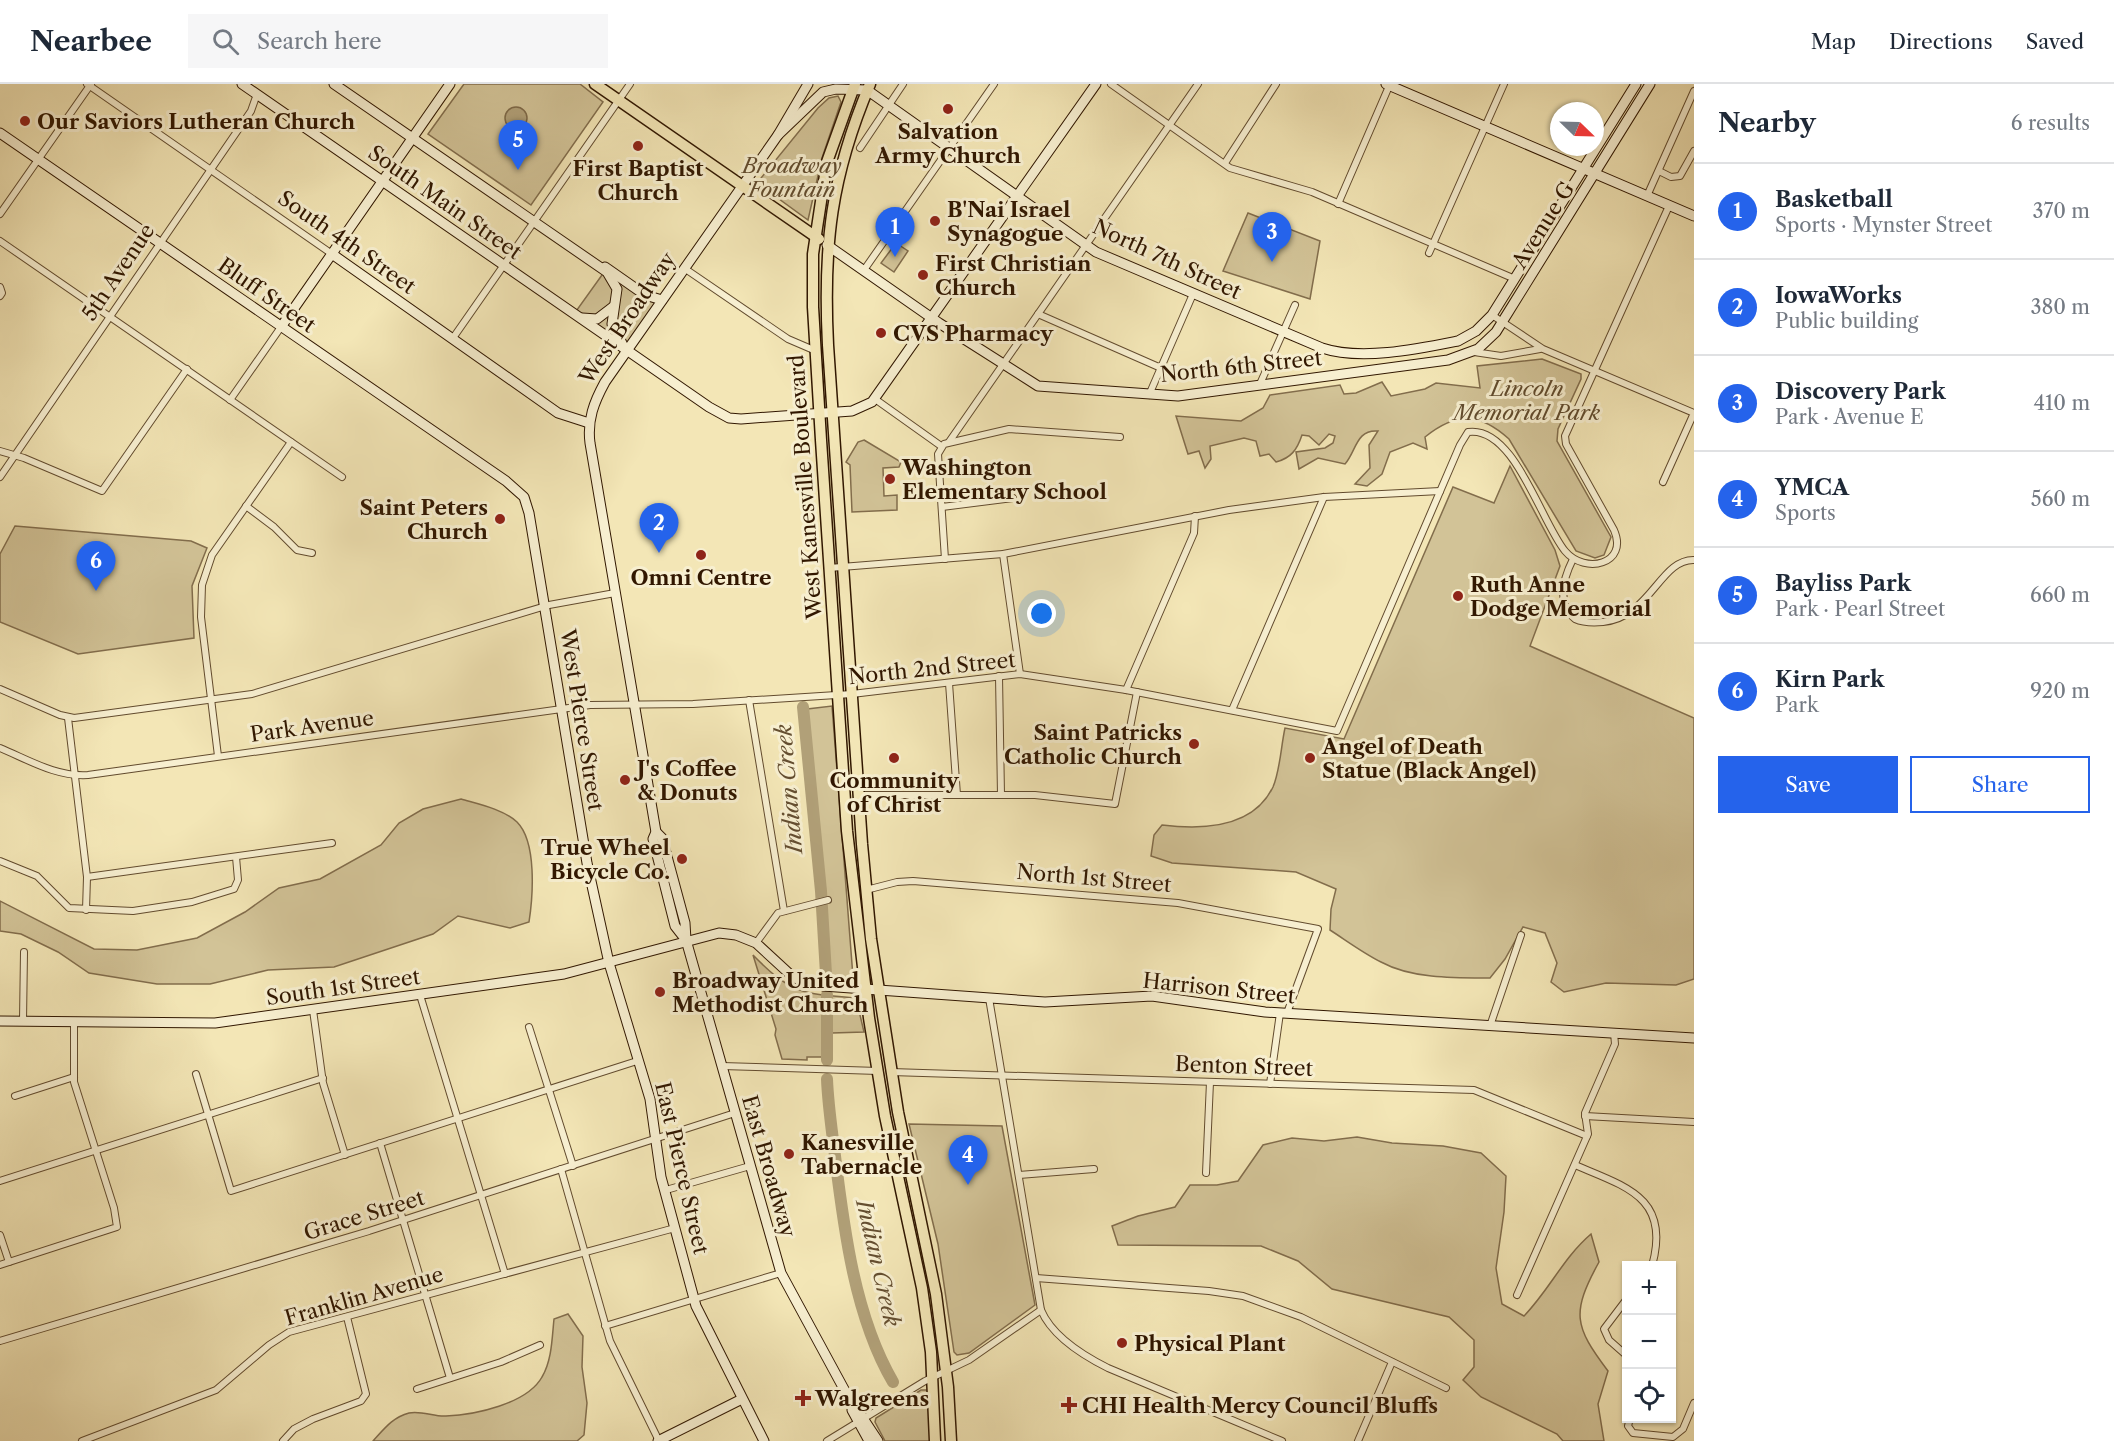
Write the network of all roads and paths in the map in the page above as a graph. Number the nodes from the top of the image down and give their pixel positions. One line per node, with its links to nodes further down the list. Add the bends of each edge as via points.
1 (242, 84): 21 (main road, South Main Street)
2 (258, 84): 21 (main road, 5th Avenue)
3 (334, 84): 28 (main road)
4 (450, 84): 28 (main road)
5 (595, 84): 22 (main road, North 6th Street)
6 (630, 84): 22 (street)
7 (808, 84): 27 (main road, West Broadway)
8 (903, 84): 23 (street)
9 (994, 84): 30 (street)
10 (1096, 84): 41 (main road)
11 (1111, 84): 24 (street)
12 (1198, 84): 24 (street)
13 (1276, 84): 33 (street)
14 (1388, 84): 25 (main road); 42 (street)
15 (1504, 84): 25 (street)
16 (1636, 84): 34 (main road, Avenue G)
17 (1650, 84): 37 (main road, Avenue G)
18 (89, 85): 32 (street); 35 (street, South 4th Street)
19 (861, 86): 23 (main road, North 7th Street); 27 (main road, West Broadway, via 823,92); 47 (main road, West Kanesville Boulevard, via 827,162); 51 (main road, West Kanesville Boulevard, via 838,174)
20 (1694, 92): 36 (street)
21 (257, 94): 35 (street, 5th Avenue, via 251,111); 38 (main road, South Main Street)
22 (619, 100): 39 (main road, North 6th Street); 46 (street)
23 (889, 105): 29 (street); 30 (main road, North 7th Street)
24 (1170, 125): 33 (street); 52 (street)
25 (1485, 127): 34 (main road); 50 (street)
26 (0, 133): 32 (main road, Bluff Street)
27 (778, 135): 39 (main road, West Broadway)
28 (413, 138): 38 (main road); 46 (main road)
29 (860, 148)
30 (948, 150): 41 (main road, North 7th Street); 58 (street)
31 (1694, 152): 36 (street, via 1680,176 1671,177)
32 (38, 159): 44 (street); 49 (main road, Bluff Street)
33 (1225, 164): 42 (street)
34 (1585, 168): 37 (main road); 59 (main road, Avenue G)
35 (210, 170): 49 (street, 5th Avenue); 54 (street, South 4th Street)
36 (1659, 171): 40 (street)
37 (1597, 173): 40 (main road); 71 (main road, Avenue G)
38 (382, 181): 54 (main road); 56 (main road, South Main Street)
39 (742, 186): 47 (main road, North 6th Street); 57 (main road, West Broadway)
40 (1647, 196): 43 (main road)
41 (1017, 197): 52 (main road, North 7th Street); 70 (main road)
42 (1338, 204): 50 (street)
43 (1669, 206): 45 (main road); 82 (street)
44 (0, 214)
45 (1694, 216)
46 (534, 221): 55 (main road); 56 (street)
47 (815, 237): 51 (main road, North 6th Street); 77 (main road, West Kanesville Boulevard, via 812,279)
48 (0, 241): 68 (street)
49 (159, 243): 68 (street, 5th Avenue); 72 (main road, Bluff Street)
50 (1433, 244): 53 (street); 59 (street)
51 (827, 245): 58 (main road, North 6th Street); 87 (main road, West Kanesville Boulevard)
52 (1086, 245): 61 (main road, North 7th Street); 66 (street)
53 (1429, 253)
54 (332, 254): 72 (main road); 74 (main road, South 4th Street)
55 (595, 263): 63 (main road, via 620,275 645,295); 64 (main road, via 615,283)
56 (504, 264): 69 (main road, South Main Street); 74 (street)
57 (684, 268): 63 (main road, West Broadway); 77 (street, via 788,339)
58 (864, 270): 70 (main road, North 6th Street)
59 (1516, 279): 67 (main road, Avenue G)
60 (0, 287): 62 (street)
61 (1193, 294): 73 (main road, North 7th Street); 80 (street)
62 (0, 296)
63 (662, 300): 76 (main road, West Broadway)
64 (616, 301): 69 (main road, via 608,313 597,319); 76 (main road, via 612,324)
65 (1295, 305): 73 (street)
66 (1038, 314): 79 (street); 80 (street)
67 (1492, 315): 71 (street); 73 (main road, North 7th Street, via 1476,332 1458,341 1366,354 1330,351)
68 (109, 316): 81 (street); 96 (street, 5th Avenue)
69 (577, 316): 76 (main road, South Main Street)
70 (933, 318): 79 (main road, North 6th Street); 85 (main road)
71 (1503, 322): 75 (street); 78 (main road, North 6th Street)
72 (281, 327): 86 (street); 100 (main road, Bluff Street)
73 (1282, 331): 83 (street)
74 (453, 338): 90 (main road, South 4th Street, via 558,413)
75 (1543, 349): 78 (street, via 1501,356); 82 (street)
76 (627, 351): 89 (main road, South Main Street, via 729,418); 90 (main road, West Broadway, via 599,393)
77 (816, 351): 89 (main road, West Kanesville Boulevard)
78 (1473, 352): 83 (main road, North 6th Street, via 1448,360)
79 (1002, 364): 84 (main road, North 6th Street, via 1038,386); 93 (street)
80 (1161, 368): 84 (street)
81 (187, 369): 86 (street); 96 (street, via 102,491)
82 (1594, 371): 88 (street); 110 (street, via 1565,439 1618,544 1610,559 1600,565)
83 (1260, 384): 84 (main road, North 6th Street, via 1178,396)
84 (1149, 395)
85 (875, 399): 87 (main road, South Main Street, via 861,409); 94 (street)
86 (230, 400): 92 (street)
87 (833, 413): 89 (main road, South Main Street); 112 (main road, West Kanesville Boulevard)
88 (1694, 413): 99 (street)
89 (820, 414): 113 (main road, West Kanesville Boulevard)
90 (589, 423): 114 (main road, West Broadway)
91 (1120, 437): 93 (street, via 1009,429)
92 (291, 441): 98 (street); 104 (street)
93 (949, 442): 94 (street)
94 (941, 446): 105 (street, via 938,454)
95 (0, 451): 96 (street)
96 (15, 456): 97 (street, 5th Avenue)
97 (0, 477)
98 (342, 477)
99 (1663, 482)
100 (513, 487): 115 (main road, West Pierce Street, via 527,505)
101 (1440, 491): 102 (street); 110 (street, via 1465,434 1479,432 1505,446 1552,532); 128 (street, North 2nd Street, via 1336,730)
102 (1324, 497): 106 (street); 128 (street)
103 (1013, 498): 105 (street)
104 (246, 506): 107 (street, via 297,550); 124 (street, via 212,555 202,585 201,617)
105 (942, 507): 109 (street)
106 (1195, 516): 108 (street); 120 (street, via 1194,533)
107 (312, 554)
108 (1003, 554): 109 (street); 116 (street)
109 (945, 559): 112 (street)
110 (1573, 559): 111 (street, via 1563,586 1564,604 1575,619 1591,623 1613,621 1635,610 1671,568)
111 (1694, 560)
112 (843, 567): 113 (street); 123 (main road, West Kanesville Boulevard)
113 (829, 568): 122 (main road, West Kanesville Boulevard)
114 (615, 593): 115 (street); 126 (main road, West Broadway)
115 (545, 607): 124 (street, via 263,691); 127 (main road, West Pierce Street)
116 (1020, 674): 117 (street, North 2nd Street); 120 (street, North 2nd Street)
117 (999, 676): 118 (street, North 2nd Street); 135 (street)
118 (950, 683): 123 (street, North 2nd Street); 134 (street)
119 (0, 689): 129 (street)
120 (1126, 690): 121 (street, North 2nd Street)
121 (1137, 692): 128 (street, North 2nd Street); 135 (street, via 1113,805 1049,795)
122 (838, 694): 123 (street, North 2nd Street); 125 (street, North 2nd Street); 140 (main road, West Kanesville Boulevard, via 847,831)
123 (852, 694): 133 (main road, West Kanesville Boulevard)
124 (211, 699): 129 (street); 131 (street)
125 (749, 700): 126 (street, North 2nd Street); 143 (street)
126 (634, 705): 127 (street, Park Avenue); 145 (main road, West Broadway, via 661,877 675,926)
127 (563, 708): 131 (street, Park Avenue); 148 (main road, West Pierce Street, via 587,863)
128 (1232, 710)
129 (68, 717): 132 (street)
130 (0, 748): 132 (street, Park Avenue)
131 (218, 756): 132 (street, Park Avenue)
132 (75, 776): 139 (street)
133 (858, 795): 134 (street); 140 (main road, West Kanesville Boulevard)
134 (957, 795): 135 (street)
135 (1001, 795)
136 (332, 843): 137 (street)
137 (236, 857): 139 (street); 142 (street, via 237,885 227,893 161,907)
138 (0, 861): 142 (street, via 37,876 69,908)
139 (87, 877): 142 (street)
140 (860, 891): 149 (main road); 150 (main road); 154 (street, North 1st Street, via 913,881 1178,903 1318,929)
141 (828, 900): 143 (street)
142 (87, 910)
143 (784, 911): 146 (street, via 773,918)
144 (1521, 935): 158 (street)
145 (686, 940): 146 (main road, via 722,933); 148 (main road, South 1st Street); 163 (main road, East Broadway)
146 (756, 943): 149 (main road, Harrison Street, via 794,978 813,984)
147 (24, 952): 156 (street)
148 (609, 963): 151 (main road, South 1st Street, via 564,974); 162 (main road, East Pierce Street)
149 (866, 989): 150 (main road, Harrison Street); 164 (main road)
150 (879, 990): 152 (main road, Harrison Street); 165 (main road)
151 (420, 994): 153 (main road, South 1st Street); 177 (street)
152 (989, 998): 154 (main road, Harrison Street, via 1068,1002 1152,996); 167 (street)
153 (313, 1010): 157 (main road, South 1st Street, via 207,1024); 169 (street)
154 (1284, 1013): 158 (main road, Harrison Street); 171 (street)
155 (0, 1021): 156 (main road, South 1st Street)
156 (23, 1021): 157 (main road, South 1st Street)
157 (74, 1022): 168 (street)
158 (1490, 1026): 160 (main road, Harrison Street)
159 (529, 1027): 172 (street)
160 (1614, 1033): 161 (main road, Harrison Street); 176 (street, via 1615,1044)
161 (1694, 1038)
162 (637, 1061): 172 (street); 180 (main road, East Pierce Street, via 650,1099)
163 (722, 1066): 164 (street); 174 (main road, East Broadway)
164 (878, 1071): 192 (main road)
165 (891, 1072): 167 (street, Benton Street); 193 (main road)
166 (196, 1074): 175 (street)
167 (1002, 1075): 170 (street, Benton Street); 190 (street)
168 (74, 1077): 173 (street); 182 (street)
169 (323, 1078): 175 (street); 183 (street)
170 (1210, 1082): 171 (street, Benton Street); 189 (street)
171 (1270, 1084): 179 (street, Benton Street, via 1474,1090)
172 (548, 1089): 177 (street); 185 (street)
173 (15, 1096)
174 (735, 1113): 180 (street, Grace Street); 186 (main road, East Broadway)
175 (208, 1114): 182 (street); 183 (street, via 231,1191)
176 (1585, 1116): 178 (street); 179 (street)
177 (459, 1118): 181 (street); 195 (street)
178 (1694, 1122)
179 (1587, 1136): 184 (street)
180 (657, 1139): 185 (street, Grace Street); 194 (main road, East Pierce Street)
181 (380, 1143): 183 (street); 196 (street)
182 (95, 1150): 191 (street); 201 (street, via 117,1227)
183 (345, 1155)
184 (1575, 1165): 200 (street, via 1625,1186 1647,1205 1658,1231); 206 (street)
185 (573, 1166): 187 (street, Grace Street)
186 (750, 1166): 194 (street); 203 (main road, East Broadway)
187 (561, 1169): 195 (street, Grace Street); 199 (street)
188 (1094, 1169): 190 (street)
189 (1206, 1173)
190 (1019, 1175): 205 (street)
191 (0, 1181)
192 (900, 1181): 193 (street); 220 (main road, via 922,1288)
193 (913, 1181): 219 (main road, via 930,1258)
194 (666, 1190): 197 (main road, East Pierce Street)
195 (482, 1194): 196 (street, Grace Street); 204 (street)
196 (404, 1220): 207 (street); 213 (street, Grace Street)
197 (675, 1228): 199 (street, Franklin Avenue); 208 (main road, East Pierce Street)
198 (0, 1235): 201 (street)
199 (584, 1253): 204 (street, Franklin Avenue); 212 (street)
200 (1653, 1261)
201 (9, 1262): 202 (street)
202 (0, 1265)
203 (781, 1273): 208 (street); 226 (main road, East Broadway)
204 (505, 1274): 207 (street, Franklin Avenue)
205 (1036, 1278): 210 (street); 218 (street, via 1243,1296 1285,1310)
206 (1517, 1295)
207 (426, 1296): 211 (street, Franklin Avenue); 221 (street)
208 (694, 1299): 212 (street); 224 (main road, East Pierce Street)
209 (1622, 1305): 216 (street, via 1604,1329)
210 (1041, 1310): 219 (street, via 984,1351); 237 (street, via 1052,1327 1094,1361)
211 (347, 1317): 228 (street, Franklin Avenue, via 279,1337 216,1390); 229 (street, via 367,1390 361,1401 313,1419 294,1429)
212 (605, 1326): 230 (street)
213 (0, 1341)
214 (540, 1345): 221 (street)
215 (1622, 1346): 216 (street)
216 (1619, 1349): 217 (street)
217 (1622, 1352)
218 (1392, 1362): 222 (street); 238 (street)
219 (946, 1369): 220 (street); 236 (main road)
220 (933, 1376): 226 (street); 235 (main road)
221 (450, 1378): 223 (street)
222 (1446, 1388)
223 (417, 1389)
224 (742, 1399): 230 (main road); 231 (main road, East Pierce Street)
225 (1694, 1403): 227 (street, via 1683,1429 1674,1437 1633,1433)
226 (861, 1420): 232 (street); 233 (main road, East Broadway); 234 (main road, East Broadway)
227 (1629, 1423)
228 (82, 1441)
229 (283, 1441)
230 (659, 1441)
231 (764, 1441)
232 (826, 1441)
233 (869, 1441)
234 (878, 1441)
235 (935, 1441)
236 (951, 1441)
237 (1282, 1441)
238 (1358, 1441)

